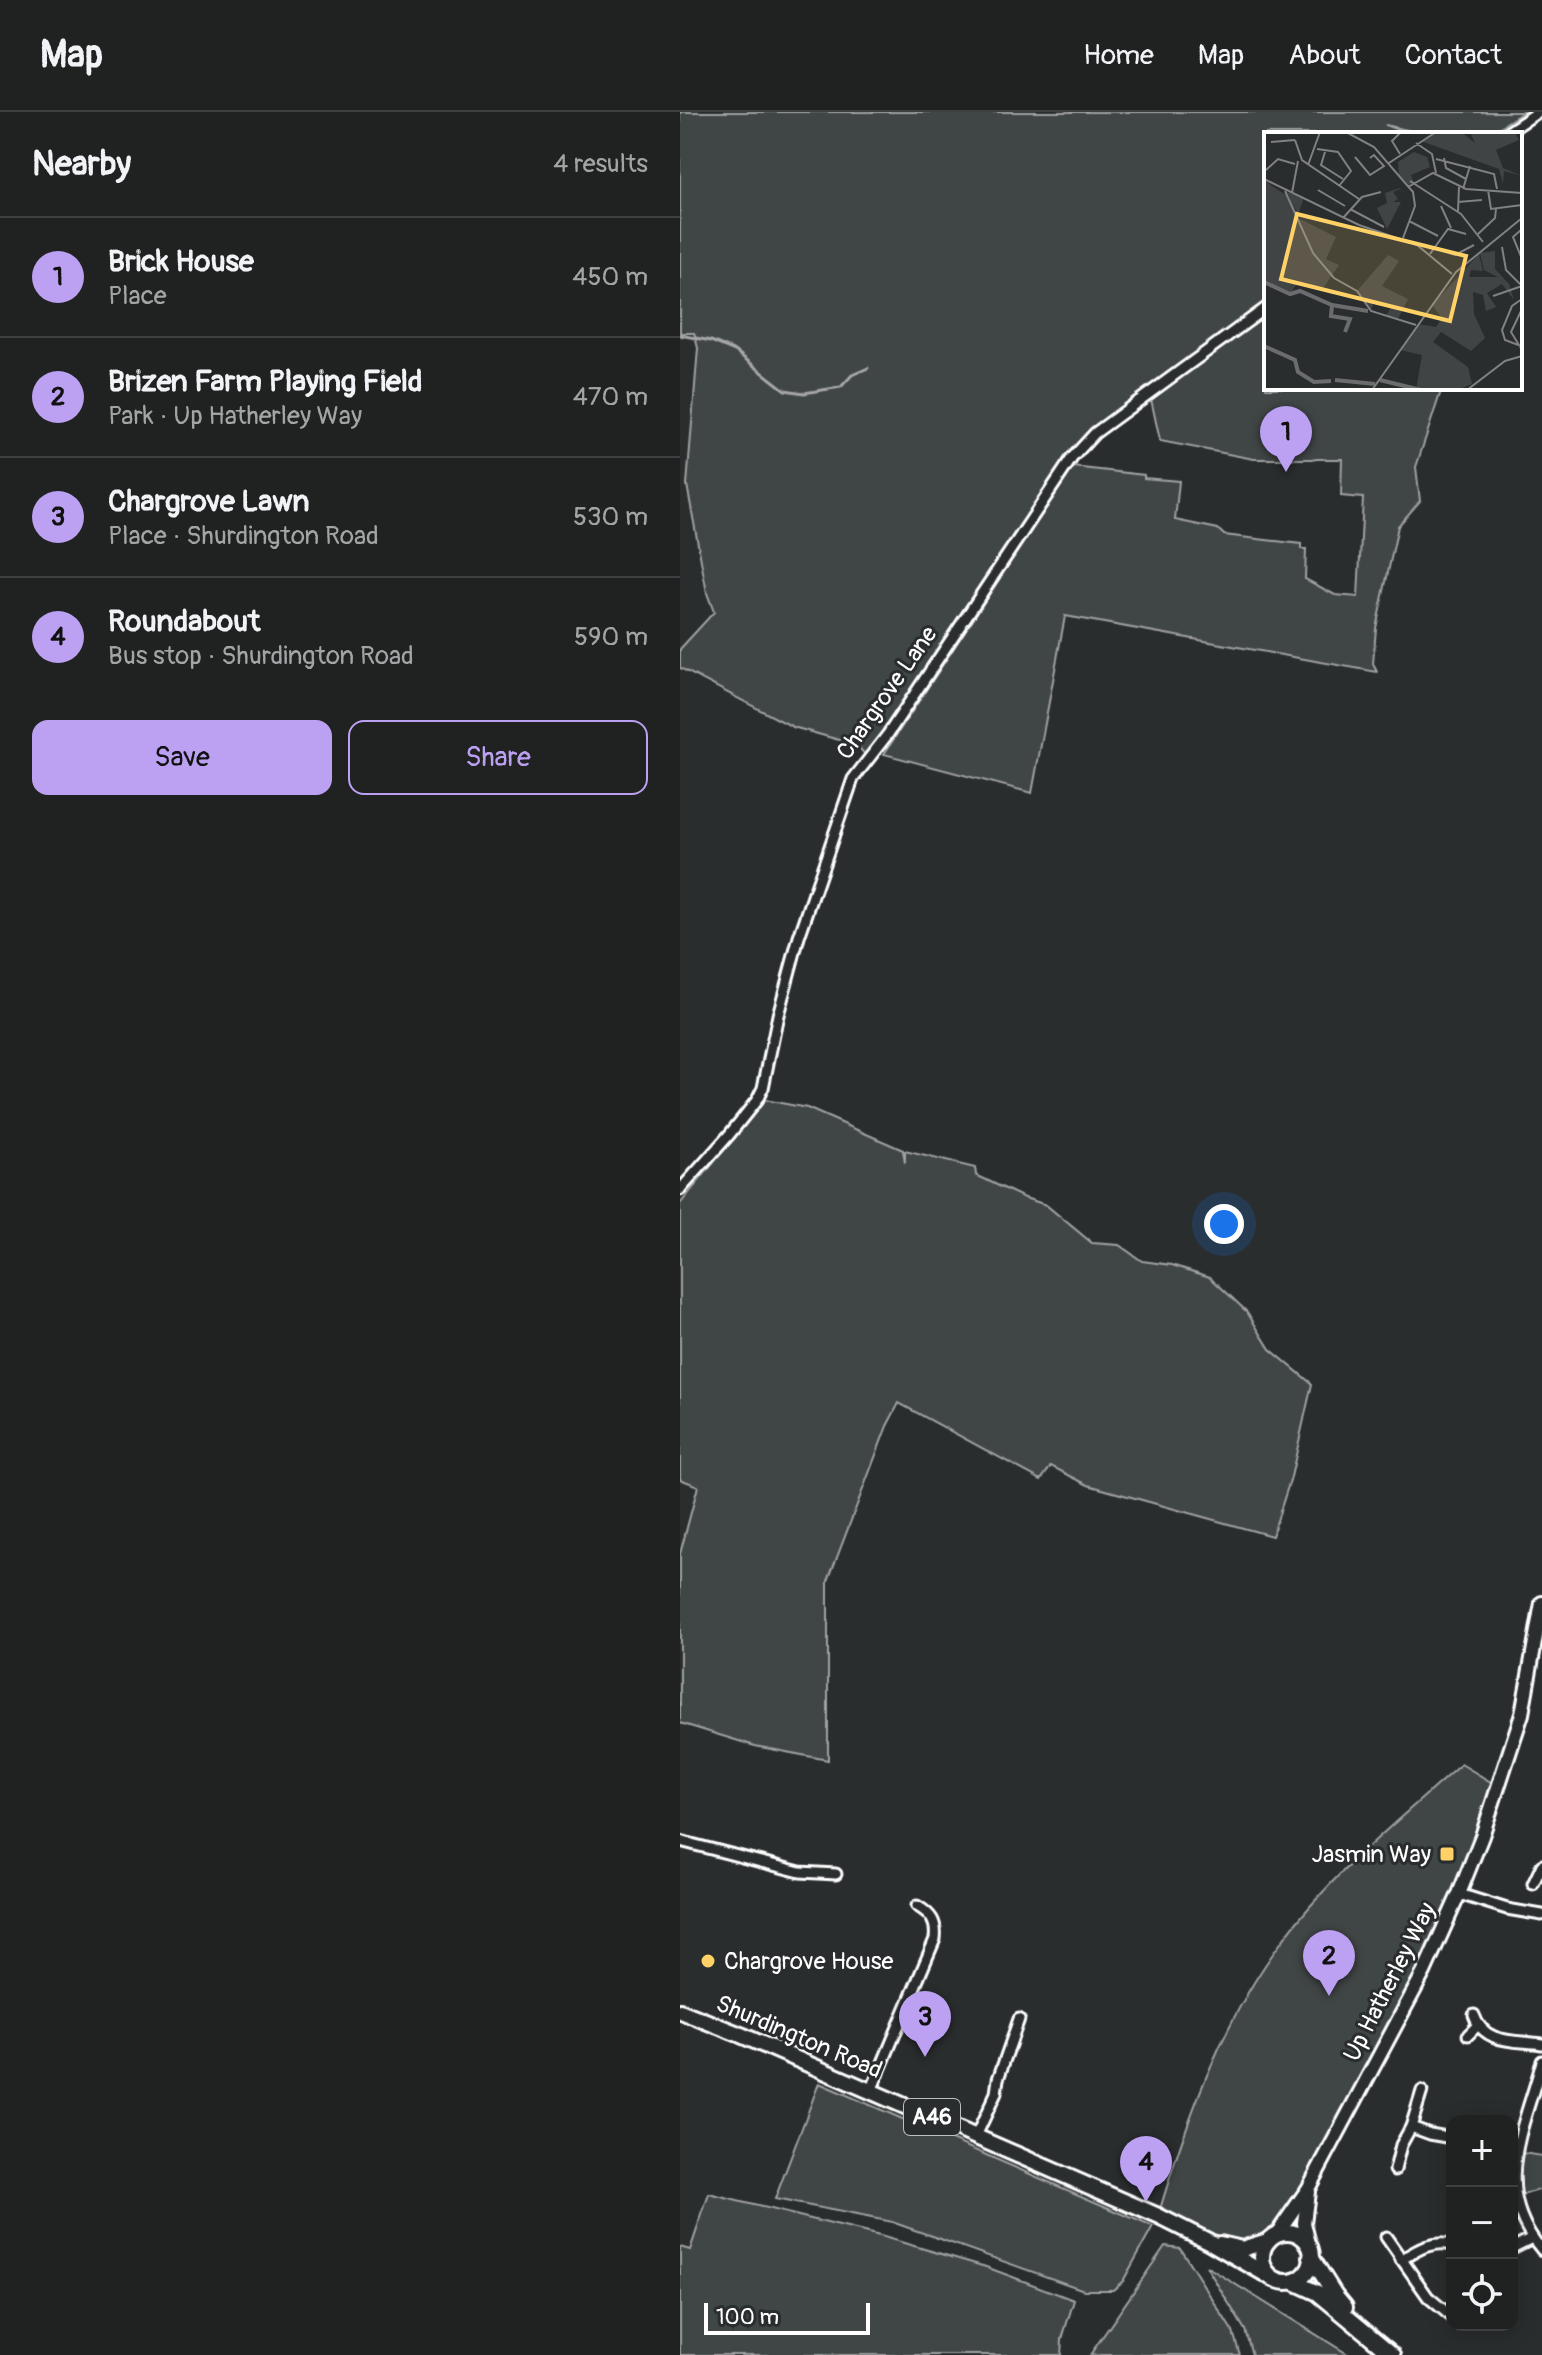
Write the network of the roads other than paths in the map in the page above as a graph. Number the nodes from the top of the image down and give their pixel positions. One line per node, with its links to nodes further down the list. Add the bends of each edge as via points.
1 (1538, 112): 2 (street)
2 (1508, 132)
3 (1264, 309): 4 (street, Chargrove Lane, via 1095,433 1072,458 853,779 799,937 763,1088)
4 (680, 1190)
5 (1542, 1603): 10 (street, Up Hatherley Way, via 1522,1714)
6 (680, 1841): 8 (street, via 800,1872)
7 (1542, 1865): 9 (street)
8 (836, 1874)
9 (1533, 1884)
10 (1459, 1894): 12 (street); 29 (street, Up Hatherley Way, via 1424,1972)
11 (917, 1906): 20 (street, via 933,1918 935,1939)
12 (1542, 1915)
13 (680, 2011): 20 (main road, Shurdington Road / A46)
14 (1474, 2015): 16 (street)
15 (1019, 2019): 24 (street)
16 (1478, 2025): 17 (street); 18 (street, via 1496,2039)
17 (1468, 2035)
18 (1542, 2044)
19 (1542, 2061): 22 (street)
20 (871, 2091): 24 (main road, Shurdington Road / A46)
21 (1422, 2091): 23 (street)
22 (1537, 2099): 25 (street)
23 (1411, 2127): 26 (street); 27 (street)
24 (976, 2136): 33 (main road, Shurdington Road / A46)
25 (1518, 2136)
26 (1446, 2137)
27 (1395, 2170)
28 (1515, 2187): 32 (street)
29 (1308, 2189): 31 (street, Up Hatherley Way); 37 (street, Up Hatherley Way, via 1304,2223)
30 (1386, 2237): 38 (street)
31 (1272, 2238): 33 (main road, Shurdington Road / A46, via 1242,2249); 37 (main road, via 1293,2233); 39 (main road, via 1262,2252 1262,2263)
32 (1532, 2238): 35 (street); 36 (street)
33 (1208, 2241): 39 (main road, Shurdington Road / A46)
34 (1446, 2244): 38 (street, via 1427,2246)
35 (1518, 2245)
36 (1542, 2250)
37 (1311, 2252): 40 (main road, via 1305,2274); 42 (main road, via 1335,2295)
38 (1401, 2260): 41 (street, via 1428,2297)
39 (1274, 2279): 40 (main road)
40 (1294, 2282): 42 (main road, via 1318,2293)
41 (1446, 2308)
42 (1380, 2346): 43 (main road)
43 (1393, 2355)

